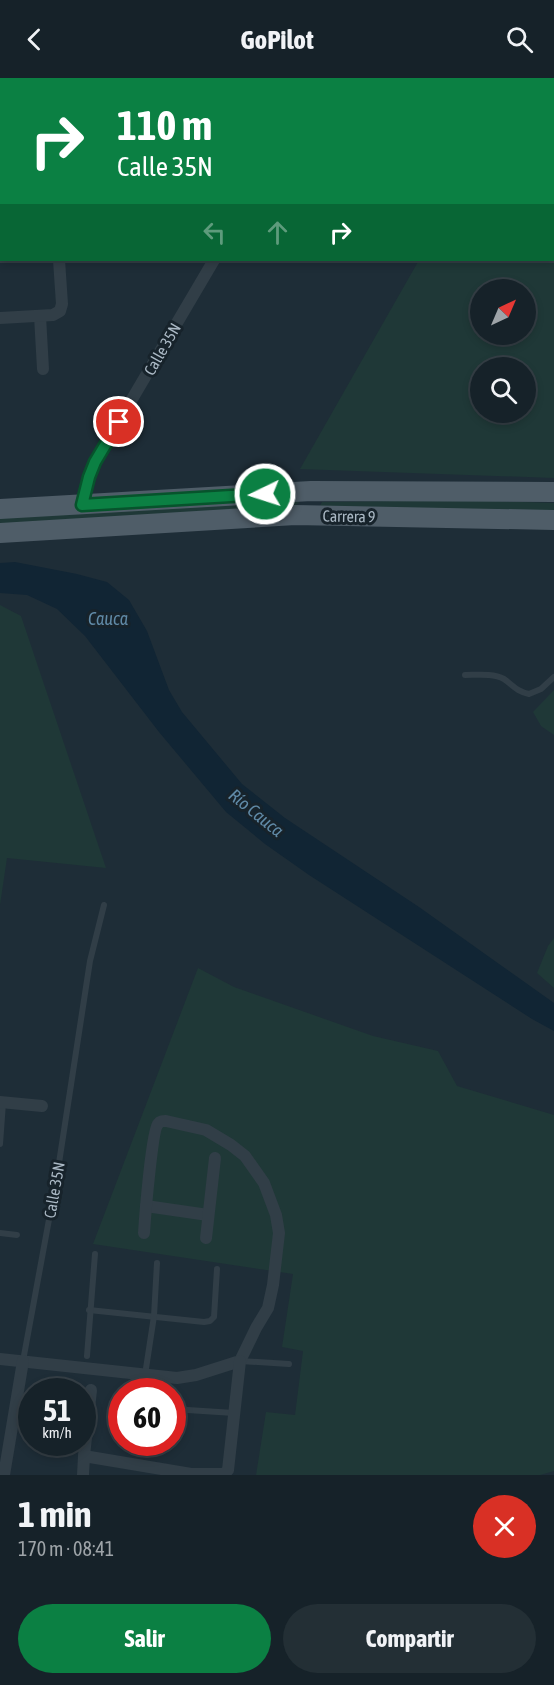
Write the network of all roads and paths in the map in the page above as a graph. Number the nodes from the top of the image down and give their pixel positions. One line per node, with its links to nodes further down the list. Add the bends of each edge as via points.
1 (59, 261): 3 (street, via 60,311)
2 (213, 261): 8 (street, Calle 35N, via 95,462)
3 (40, 316): 4 (street); 5 (street)
4 (0, 318)
5 (43, 369)
6 (311, 491): 7 (main road, Carrera 9); 8 (main road, Carrera 9); 10 (main road, via 310,503)
7 (554, 492)
8 (82, 505): 9 (main road, Carrera 9)
9 (0, 509)
10 (295, 515): 11 (main road, Carrera 9); 12 (main road, Carrera 9)
11 (554, 520)
12 (0, 533)
13 (465, 675): 14 (lane, via 495,676 529,694)
14 (554, 677)
15 (104, 905): 33 (lane, Calle 35N, via 90,961)
16 (1, 1102): 17 (street); 18 (lane)
17 (42, 1106)
18 (0, 1144)
19 (215, 1158): 21 (street)
20 (146, 1206): 21 (street); 23 (street); 34 (street, via 153,1141 160,1121 216,1135 245,1156 264,1183 279,1233 273,1285 268,1308)
21 (208, 1215): 25 (street)
22 (0, 1233): 24 (lane)
23 (144, 1233)
24 (17, 1235)
25 (206, 1238)
26 (95, 1254): 29 (lane)
27 (157, 1263): 30 (lane)
28 (217, 1269): 30 (lane, via 214,1317 210,1321)
29 (89, 1310): 30 (lane); 31 (lane)
30 (154, 1316): 36 (lane)
31 (87, 1356)
32 (0, 1359): 33 (street)
33 (23, 1361): 36 (street); 40 (street, Calle 35N)
34 (240, 1361): 35 (lane); 36 (street, via 177,1378); 38 (street)
35 (290, 1365)
36 (145, 1376)
37 (186, 1410): 38 (lane)
38 (234, 1413): 39 (street, via 228,1470 224,1474 191,1474)
39 (84, 1456): 41 (street)
40 (4, 1475)
41 (83, 1475)

